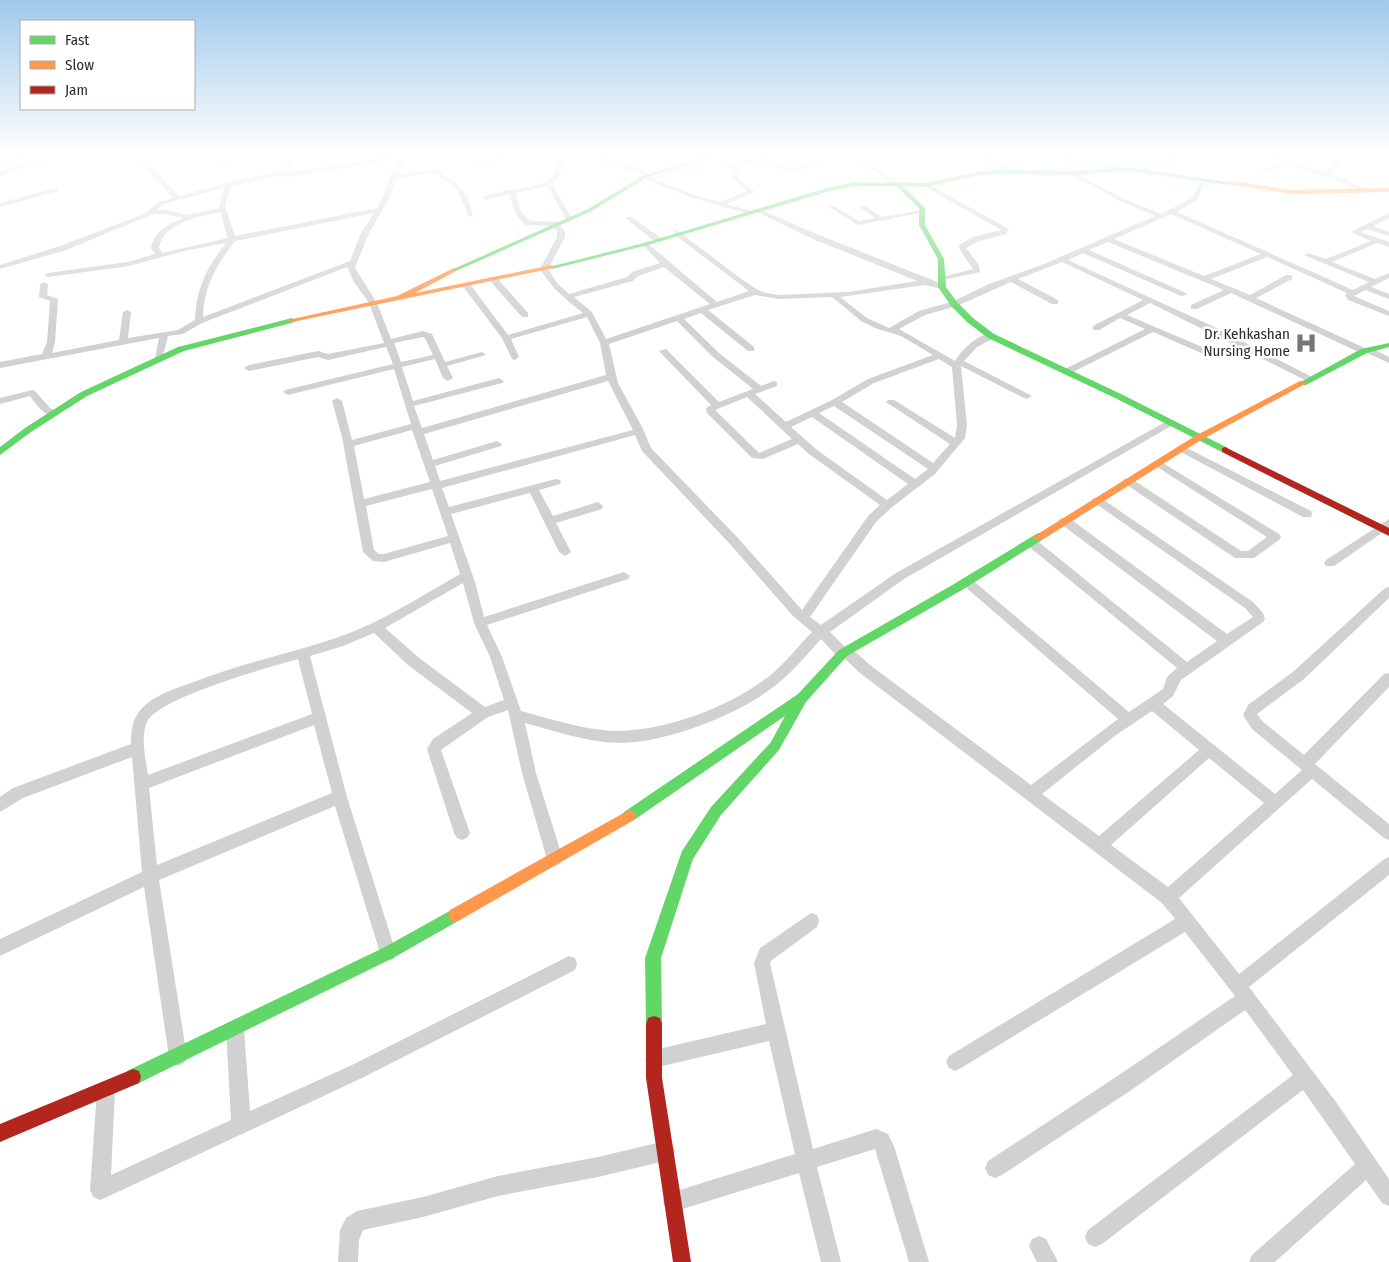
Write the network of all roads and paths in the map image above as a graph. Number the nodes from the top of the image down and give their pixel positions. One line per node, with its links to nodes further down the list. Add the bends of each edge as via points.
1 (152, 212): 22 (street); 44 (street, via 63,248)
2 (213, 212): 22 (street)
3 (223, 212): 31 (street)
4 (369, 212): 31 (street)
5 (377, 212): 42 (street)
6 (470, 212): 20 (street)
7 (517, 212): 26 (street, via 528,223)
8 (564, 212): 23 (street)
9 (585, 212): 23 (street)
10 (590, 212): 26 (street)
11 (750, 212): 28 (street)
12 (755, 212): 52 (street)
13 (840, 212): 25 (street, via 858,223)
14 (870, 212): 25 (street)
15 (922, 212): 25 (street); 53 (street, via 922,226 942,259)
16 (973, 212): 53 (street, via 1005,230 962,247 977,270)
17 (1151, 212): 21 (street)
18 (1172, 212): 21 (street); 38 (street)
19 (1389, 215): 27 (street)
20 (471, 216)
21 (1161, 216): 30 (street)
22 (188, 217): 37 (street, via 166,228 156,243)
23 (568, 218): 26 (street)
24 (628, 218): 32 (street)
25 (881, 219)
26 (556, 225): 45 (street, via 562,234); 65 (street)
27 (1366, 226): 29 (street); 33 (street, via 1355,233)
28 (678, 234): 32 (street); 59 (street)
29 (1389, 234)
30 (1107, 239): 36 (street); 51 (street)
31 (232, 240): 37 (street); 80 (street, via 202,284)
32 (658, 240): 34 (street)
33 (1376, 241): 35 (street); 41 (street)
34 (646, 244): 43 (street); 45 (street)
35 (1389, 245)
36 (1082, 250): 40 (street); 61 (street)
37 (159, 254): 46 (street, via 129,264)
38 (1266, 255): 51 (street); 60 (street)
39 (1308, 255): 41 (street)
40 (1063, 260): 50 (street); 67 (street)
41 (1326, 262): 54 (street)
42 (352, 263): 69 (street, via 358,282); 80 (street)
43 (665, 264): 63 (street, via 635,274 630,279); 71 (street)
44 (0, 267)
45 (544, 269): 49 (street); 63 (street)
46 (48, 275)
47 (1389, 275): 54 (street)
48 (1289, 277): 66 (street)
49 (492, 279): 56 (street); 77 (street)
50 (1011, 279): 68 (street); 70 (street)
51 (1204, 279): 58 (street)
52 (926, 282): 53 (street); 62 (street)
53 (942, 282): 70 (street)
54 (1375, 282): 57 (street)
55 (44, 284): 99 (street, via 43,297 54,299 51,342)
56 (466, 285): 65 (street); 87 (street)
57 (1365, 287): 60 (street); 64 (street)
58 (1231, 290): 66 (street); 72 (street)
59 (755, 292): 62 (street, via 779,297); 71 (street)
60 (1353, 293): 76 (street, via 1350,298)
61 (1184, 294)
62 (834, 295): 83 (street, via 856,314)
63 (566, 297): 75 (street)
64 (1389, 297)
65 (399, 298): 69 (street)
66 (1250, 298): 94 (street)
67 (1150, 300): 78 (street); 111 (street)
68 (1055, 302)
69 (373, 303): 89 (street); 92 (street, via 281,322)
70 (954, 304): 83 (street, via 922,313); 86 (street)
71 (717, 306): 73 (street)
72 (1194, 308)
73 (704, 311): 79 (street); 93 (street)
74 (127, 312): 88 (street)
75 (589, 314): 87 (street); 90 (street)
76 (1389, 314)
77 (524, 315)
78 (1120, 315): 81 (street); 82 (street)
79 (680, 319): 90 (street); 114 (street, via 716,355)
80 (199, 322): 84 (street)
81 (1096, 328)
82 (1152, 329): 96 (street); 108 (street)
83 (891, 330): 98 (street)
84 (180, 332): 85 (street); 92 (street)
85 (164, 334): 88 (street); 101 (street)
86 (991, 336): 104 (street, via 974,345); 108 (street)
87 (506, 338): 100 (street)
88 (123, 342): 99 (street)
89 (389, 343): 102 (street, via 427,334); 106 (street); 107 (street, via 328,357 318,354)
90 (604, 344): 109 (street)
91 (1389, 345): 94 (street)
92 (180, 349): 101 (street)
93 (751, 350)
94 (1366, 350): 103 (street); 111 (street)
95 (663, 351): 123 (street)
96 (1211, 354)
97 (482, 355): 102 (street)
98 (940, 356): 104 (street); 120 (street, via 871,381)
99 (46, 357): 105 (street)
100 (515, 357)
101 (159, 358): 125 (street, via 84,394)
102 (440, 360): 106 (street); 110 (street)
103 (1389, 360)
104 (958, 364): 117 (street); 132 (street, via 962,425)
105 (0, 365)
106 (398, 366): 115 (street); 122 (street)
107 (249, 368)
108 (1066, 372): 126 (street)
109 (611, 377): 128 (street); 129 (street)
110 (448, 378)
111 (1309, 379): 130 (street)
112 (499, 381): 122 (street)
113 (774, 384): 114 (street)
114 (761, 390): 116 (street)
115 (288, 392)
116 (750, 394): 123 (street); 127 (street)
117 (1027, 396)
118 (1, 401): 125 (street, via 32,393)
119 (337, 401): 133 (street)
120 (835, 402): 124 (street); 139 (street)
121 (891, 402): 132 (street)
122 (409, 405): 128 (street)
123 (718, 406): 131 (street, via 710,411 756,456)
124 (813, 413): 127 (street); 142 (street)
125 (54, 414): 136 (street)
126 (1170, 423): 130 (street); 165 (street, via 900,576)
127 (785, 426): 131 (street)
128 (417, 429): 133 (street); 138 (street)
129 (639, 431): 143 (street); 162 (street, via 646,449)
130 (1198, 438): 135 (street); 153 (street)
131 (800, 440): 148 (street)
132 (956, 443): 139 (street)
133 (348, 444): 146 (street)
134 (497, 444): 138 (street)
135 (1181, 448): 137 (street); 150 (street)
136 (0, 452)
137 (1158, 463): 140 (street); 140 (street, via 1272,535 1273,539 1246,557 1239,555)
138 (429, 464): 143 (street)
139 (934, 468): 142 (street)
140 (1128, 481): 145 (street)
141 (556, 482): 144 (street)
142 (916, 484): 148 (street)
143 (436, 485): 146 (street); 149 (street)
144 (532, 488): 149 (street); 151 (street)
145 (1097, 501): 152 (street); 166 (street, via 1256,611 1259,619)
146 (360, 504): 154 (street, via 366,544 369,552 378,558)
147 (598, 506): 151 (street)
148 (887, 506): 162 (street, via 867,527)
149 (445, 512): 154 (street)
150 (1307, 514)
151 (549, 521): 156 (street)
152 (1064, 521): 155 (street); 166 (street)
153 (1386, 528): 157 (street)
154 (454, 538): 158 (street)
155 (1031, 542): 160 (street); 169 (street)
156 (565, 552)
157 (1330, 563)
158 (466, 576): 163 (street); 164 (street)
159 (624, 576): 163 (street)
160 (967, 582): 167 (street); 176 (street)
161 (1389, 591): 179 (street, via 1299,676 1253,709 1250,715)
162 (803, 618): 165 (street)
163 (480, 623): 173 (street)
164 (376, 626): 168 (street); 174 (street, via 428,672)
165 (820, 632): 167 (street); 173 (street, via 777,676 744,699 710,716 663,731 621,737 576,731)
166 (1228, 642): 169 (street)
167 (844, 653): 171 (street); 181 (street)
168 (303, 654): 175 (street); 177 (street, via 163,699 143,715 137,728)
169 (1187, 669): 172 (street, via 1176,676 1168,692)
170 (1389, 678): 179 (street)
171 (802, 698): 188 (street, via 620,822); 201 (street, via 776,746 716,811 687,856 653,958)
172 (1153, 704): 176 (street); 178 (street)
173 (514, 709): 174 (street); 188 (street)
174 (483, 713): 185 (street, via 434,749)
175 (319, 717): 180 (street); 182 (street)
176 (1129, 720): 181 (street)
177 (138, 748): 180 (street); 184 (street, via 18,793)
178 (1209, 750): 183 (street); 187 (street)
179 (1309, 767): 183 (street); 186 (street)
180 (142, 784): 190 (street)
181 (1031, 794): 187 (street)
182 (340, 797): 190 (street); 195 (street)
183 (1275, 803): 191 (street)
184 (0, 805)
185 (462, 833)
186 (1389, 833)
187 (1099, 844): 191 (street)
188 (555, 859): 195 (street)
189 (1389, 865): 197 (street)
190 (150, 876): 194 (street); 200 (street)
191 (1168, 897): 193 (street)
192 (811, 921): 199 (street, via 762,963)
193 (1187, 921): 197 (street); 202 (street)
194 (0, 948)
195 (388, 953): 198 (street)
196 (569, 964): 205 (street, via 356,1072)
197 (1242, 992): 203 (street); 210 (street, via 1123,1084)
198 (235, 1029): 200 (street); 205 (street)
199 (776, 1030): 201 (street); 208 (street)
200 (178, 1057): 204 (street)
201 (654, 1060): 207 (street)
202 (955, 1062)
203 (1305, 1077): 209 (street); 213 (street)
204 (106, 1090): 205 (street, via 100,1190); 206 (street)
205 (241, 1125)
206 (0, 1133)
207 (665, 1151): 212 (street); 214 (street, via 598,1168 498,1186 356,1221 349,1232)
208 (806, 1162): 212 (street); 216 (street); 217 (street, via 876,1139 881,1141)
209 (1368, 1166): 211 (street); 218 (street)
210 (995, 1168)
211 (1389, 1196)
212 (673, 1202): 215 (street)
213 (1095, 1237)
214 (348, 1262)
215 (682, 1262)
216 (831, 1262)
217 (919, 1262)
218 (1259, 1262)

